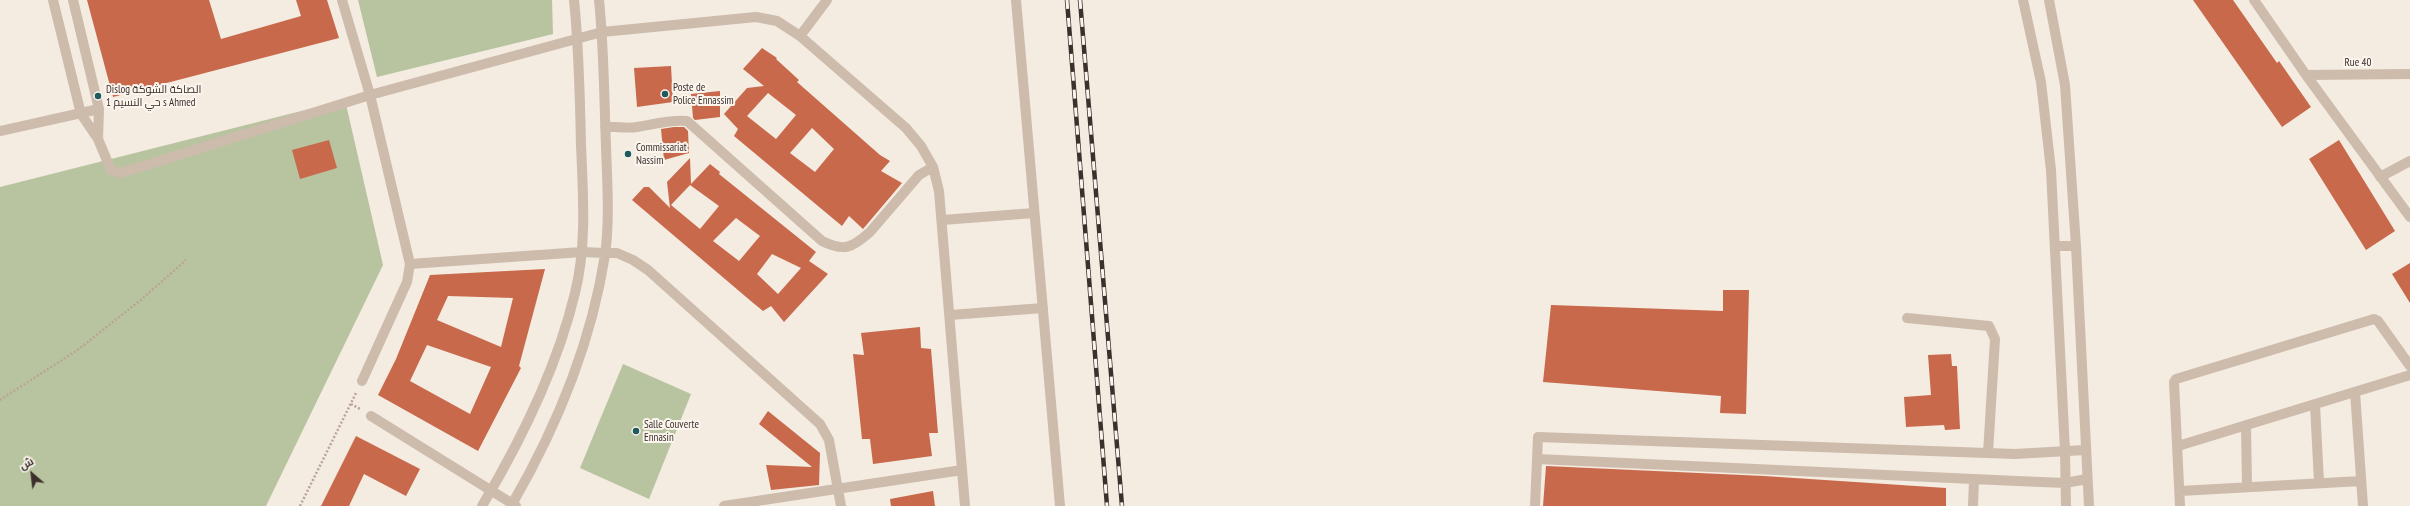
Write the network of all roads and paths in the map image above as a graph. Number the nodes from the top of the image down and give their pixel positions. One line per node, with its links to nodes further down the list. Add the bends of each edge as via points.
1 (53, 0): 18 (street)
2 (73, 0): 17 (street)
3 (342, 0): 16 (street)
4 (574, 0): 13 (street)
5 (599, 0): 11 (street)
6 (827, 0): 12 (street)
7 (1016, 0): 25 (street)
8 (2023, 0): 28 (street, via 2041,82)
9 (2049, 0): 29 (street, via 2065,85)
10 (2254, 0): 15 (street)
11 (602, 32): 12 (street, via 756,17 777,21); 13 (street); 19 (street)
12 (800, 36): 23 (street, via 906,128 921,146)
13 (578, 39): 16 (street); 30 (street, via 584,204)
14 (2410, 74): 15 (street, Rue 40)
15 (2306, 75): 24 (street)
16 (370, 95): 21 (street, via 125,172 111,170); 33 (street)
17 (99, 109): 18 (street); 21 (street)
18 (81, 114): 20 (street); 21 (street)
19 (605, 127): 23 (street, via 636,128 665,121 686,121 822,241 835,248 844,248 861,240 919,175); 31 (street)
20 (0, 131)
21 (98, 139)
22 (2410, 161): 24 (street)
23 (933, 167): 27 (street)
24 (2380, 177): 26 (street)
25 (1034, 213): 27 (street); 34 (street)
26 (2410, 217)
27 (942, 220): 35 (street)
28 (2056, 246): 29 (street); 47 (street)
29 (2076, 246): 46 (street)
30 (582, 252): 31 (street); 33 (street); 59 (street, via 566,323 539,400)
31 (605, 253): 57 (street, via 617,253 648,270 820,424 829,440); 60 (street, via 587,338 572,382 552,430)
32 (186, 260): 41 (path, via 79,349)
33 (410, 264): 39 (street, via 407,282)
34 (1043, 308): 35 (street); 66 (street)
35 (950, 315): 50 (street)
36 (1907, 318): 48 (street, via 1989,326 1993,331 1995,339)
37 (2410, 366): 45 (street, via 2374,319 2179,377 2174,382)
38 (2410, 376): 40 (street)
39 (362, 382): 61 (path)
40 (2355, 392): 42 (street); 53 (street)
41 (0, 400)
42 (2315, 405): 44 (street); 54 (street)
43 (370, 416): 59 (street)
44 (2246, 425): 45 (street); 56 (street)
45 (2178, 446): 58 (street)
46 (2085, 450): 47 (street); 51 (street)
47 (2065, 451): 48 (street); 55 (street)
48 (1988, 453): 49 (street, via 1538,437)
49 (1537, 459): 52 (street); 67 (street)
50 (962, 470): 57 (street); 65 (street)
51 (2087, 479): 55 (street); 70 (street)
52 (1974, 480): 55 (street); 68 (street)
53 (2362, 481): 54 (street); 72 (street)
54 (2319, 482): 56 (street)
55 (2065, 483): 69 (street)
56 (2247, 486): 58 (street)
57 (840, 488): 63 (street); 64 (street)
58 (2180, 490): 71 (street)
59 (491, 492): 60 (street); 62 (street)
60 (513, 505)
61 (300, 506)
62 (482, 506)
63 (724, 506)
64 (841, 506)
65 (965, 506)
66 (1060, 506)
67 (1535, 506)
68 (1973, 506)
69 (2066, 506)
70 (2089, 506)
71 (2180, 506)
72 (2363, 506)

